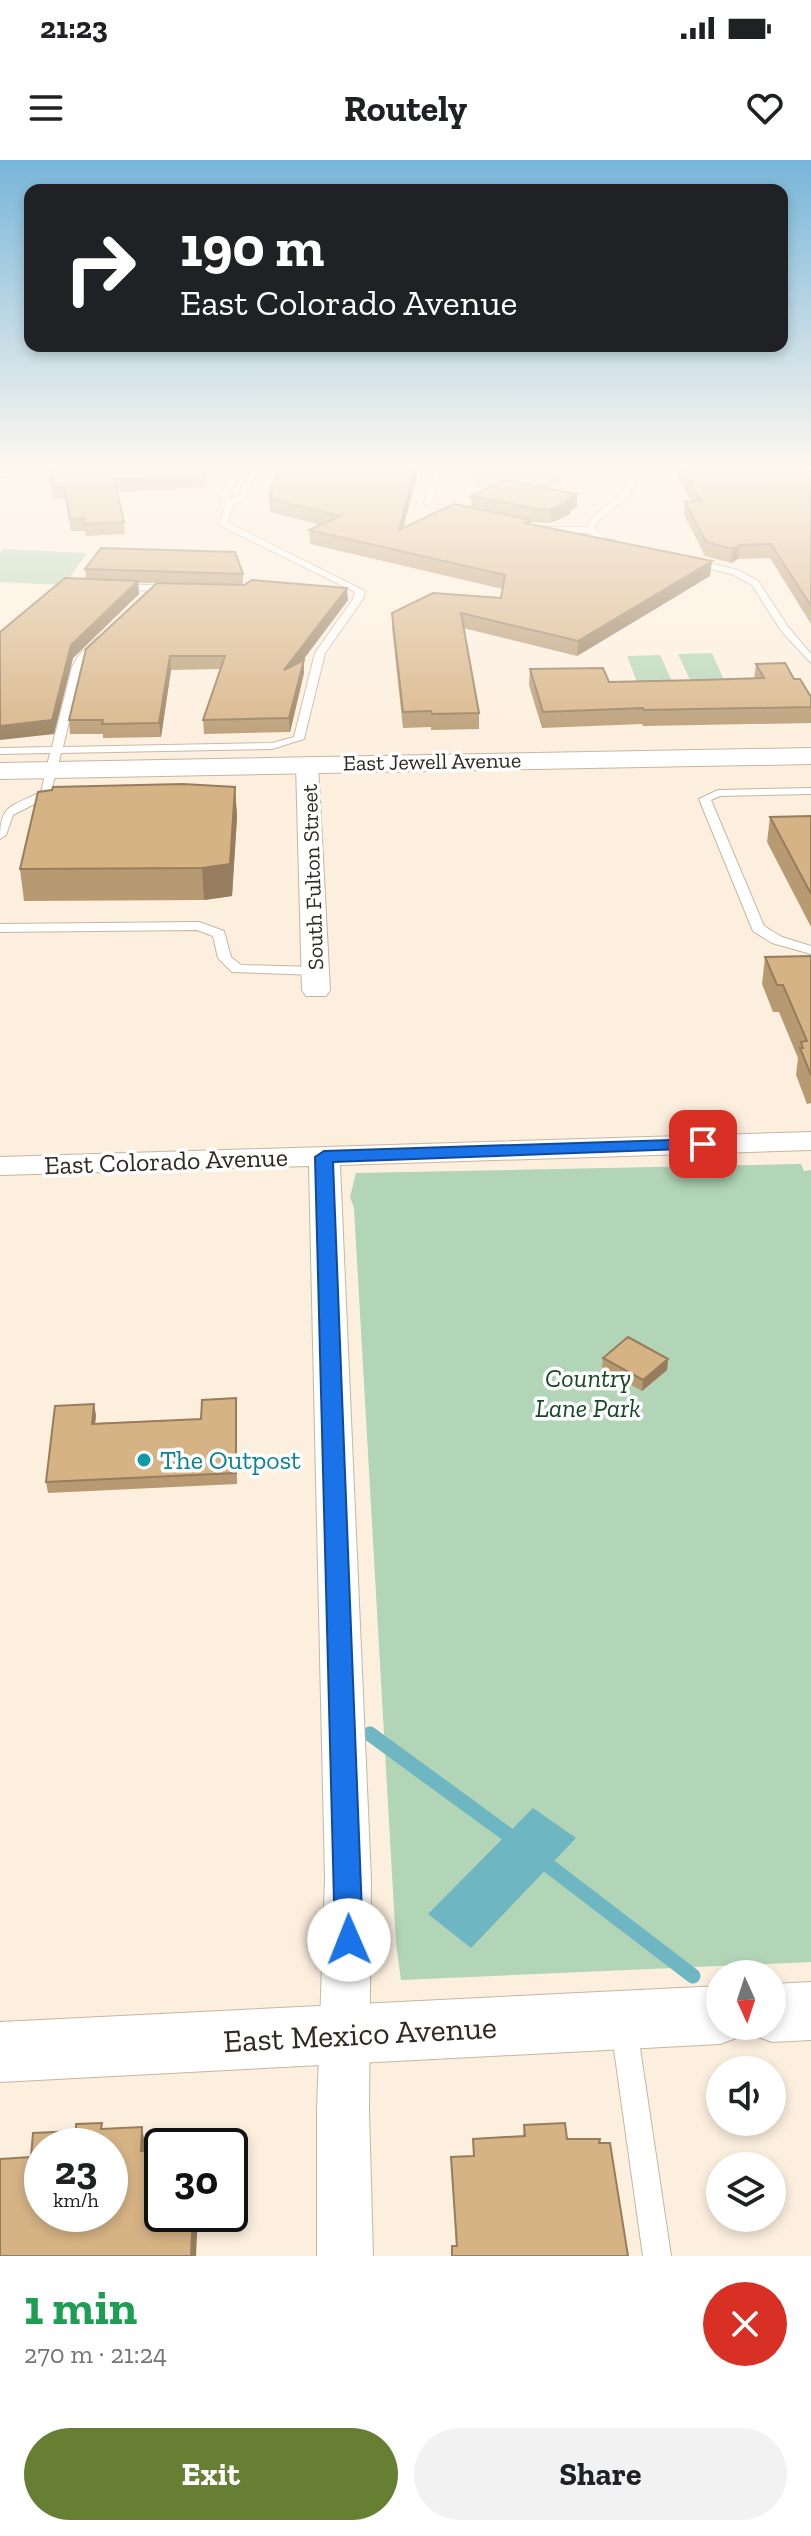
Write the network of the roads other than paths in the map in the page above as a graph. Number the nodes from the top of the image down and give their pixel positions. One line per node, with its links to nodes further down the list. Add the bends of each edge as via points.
1 (309, 566): 11 (lane, East Jewell Avenue, via 360,591 320,654 302,734 290,743)
2 (707, 566): 8 (lane, via 755,583)
3 (109, 587): 4 (lane)
4 (155, 588): 5 (lane); 6 (lane)
5 (185, 590)
6 (144, 598)
7 (112, 628): 11 (lane, via 80,660)
8 (811, 660)
9 (0, 751): 11 (lane, East Jewell Avenue)
10 (811, 756): 12 (street, East Jewell Avenue)
11 (55, 760): 12 (street, East Jewell Avenue); 13 (street, East Jewell Avenue); 15 (lane, via 46,794 8,813)
12 (307, 764): 18 (street, South Fulton Street)
13 (0, 771)
14 (811, 791): 17 (lane, via 718,793 705,802 758,928)
15 (0, 835)
16 (0, 928): 18 (lane, via 199,926 219,934 225,958 237,969)
17 (811, 950)
18 (316, 981)
19 (811, 1141): 20 (street, East Colorado Avenue)
20 (324, 1157): 21 (street, East Colorado Avenue); 26 (street, via 348,1879)
21 (0, 1166)
22 (811, 2011): 23 (street)
23 (786, 2012)
24 (706, 2016): 25 (street, East Mexico Avenue)
25 (623, 2020): 26 (street, East Mexico Avenue); 29 (lane)
26 (345, 2035): 27 (street, East Mexico Avenue); 28 (street)
27 (0, 2052)
28 (345, 2256)
29 (657, 2256)

